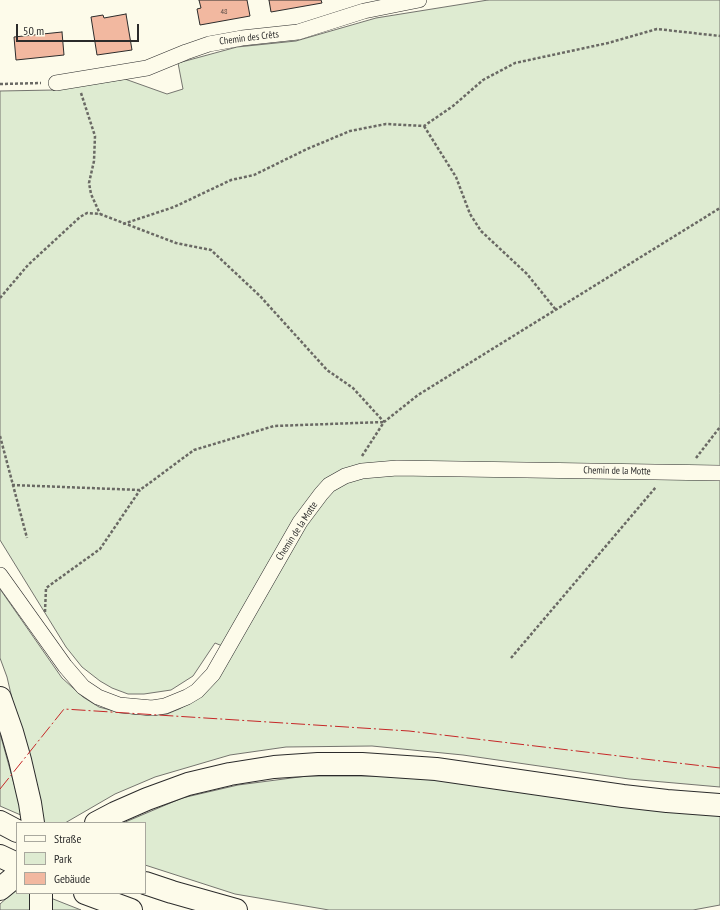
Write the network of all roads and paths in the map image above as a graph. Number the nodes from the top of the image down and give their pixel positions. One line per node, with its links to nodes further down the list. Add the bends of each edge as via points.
1 (419, 0): 3 (street, Chemin des Crêts, via 364,11 298,32 223,40 146,68)
2 (720, 36): 6 (path, via 657,29 608,43 515,63 483,80 453,106)
3 (76, 80): 4 (street, Chemin des Crêts); 8 (path, via 95,136 94,161 89,183)
4 (56, 83): 5 (path)
5 (0, 84)
6 (424, 126): 9 (path, via 386,124 350,131 254,175 231,180 174,207); 11 (path, via 456,177 470,214 481,231 527,274)
7 (720, 208): 11 (path)
8 (100, 214): 9 (path); 10 (path, via 87,213 80,217 28,266)
9 (124, 224): 12 (path, via 176,243 211,250 260,296 327,370 353,388)
10 (0, 298)
11 (556, 310): 12 (path, via 418,395)
12 (384, 422): 15 (path, via 366,447); 20 (path, via 274,426 194,450)
13 (720, 426): 17 (path)
14 (0, 436): 19 (path)
15 (353, 473): 16 (street, Chemin de la Motte, via 397,468); 23 (street, Chemin de la Motte, via 337,480 320,494 290,539 213,674 197,691 179,702 142,708 119,705 98,697 73,677)
16 (668, 473): 17 (street, Chemin de la Motte); 24 (path)
17 (685, 473): 18 (street, Chemin de la Motte)
18 (720, 473)
19 (12, 485): 20 (path); 21 (path)
20 (140, 490): 23 (path, via 100,549 46,588 45,614)
21 (27, 538)
22 (0, 575): 23 (street, Chemin de la Motte)
23 (38, 628)
24 (511, 658)
25 (0, 698): 29 (highway, via 12,732)
26 (720, 805): 27 (highway, via 624,796 436,769 325,764 274,767 230,774 147,799)
27 (106, 818)
28 (0, 822): 30 (highway)
29 (33, 822)
30 (16, 830)
31 (0, 856): 32 (highway)
32 (16, 864)
33 (16, 876): 35 (highway)
34 (146, 883): 40 (highway)
35 (0, 889)
36 (41, 894): 38 (highway)
37 (88, 894): 39 (highway)
38 (41, 910)
39 (132, 910)
40 (236, 910)

